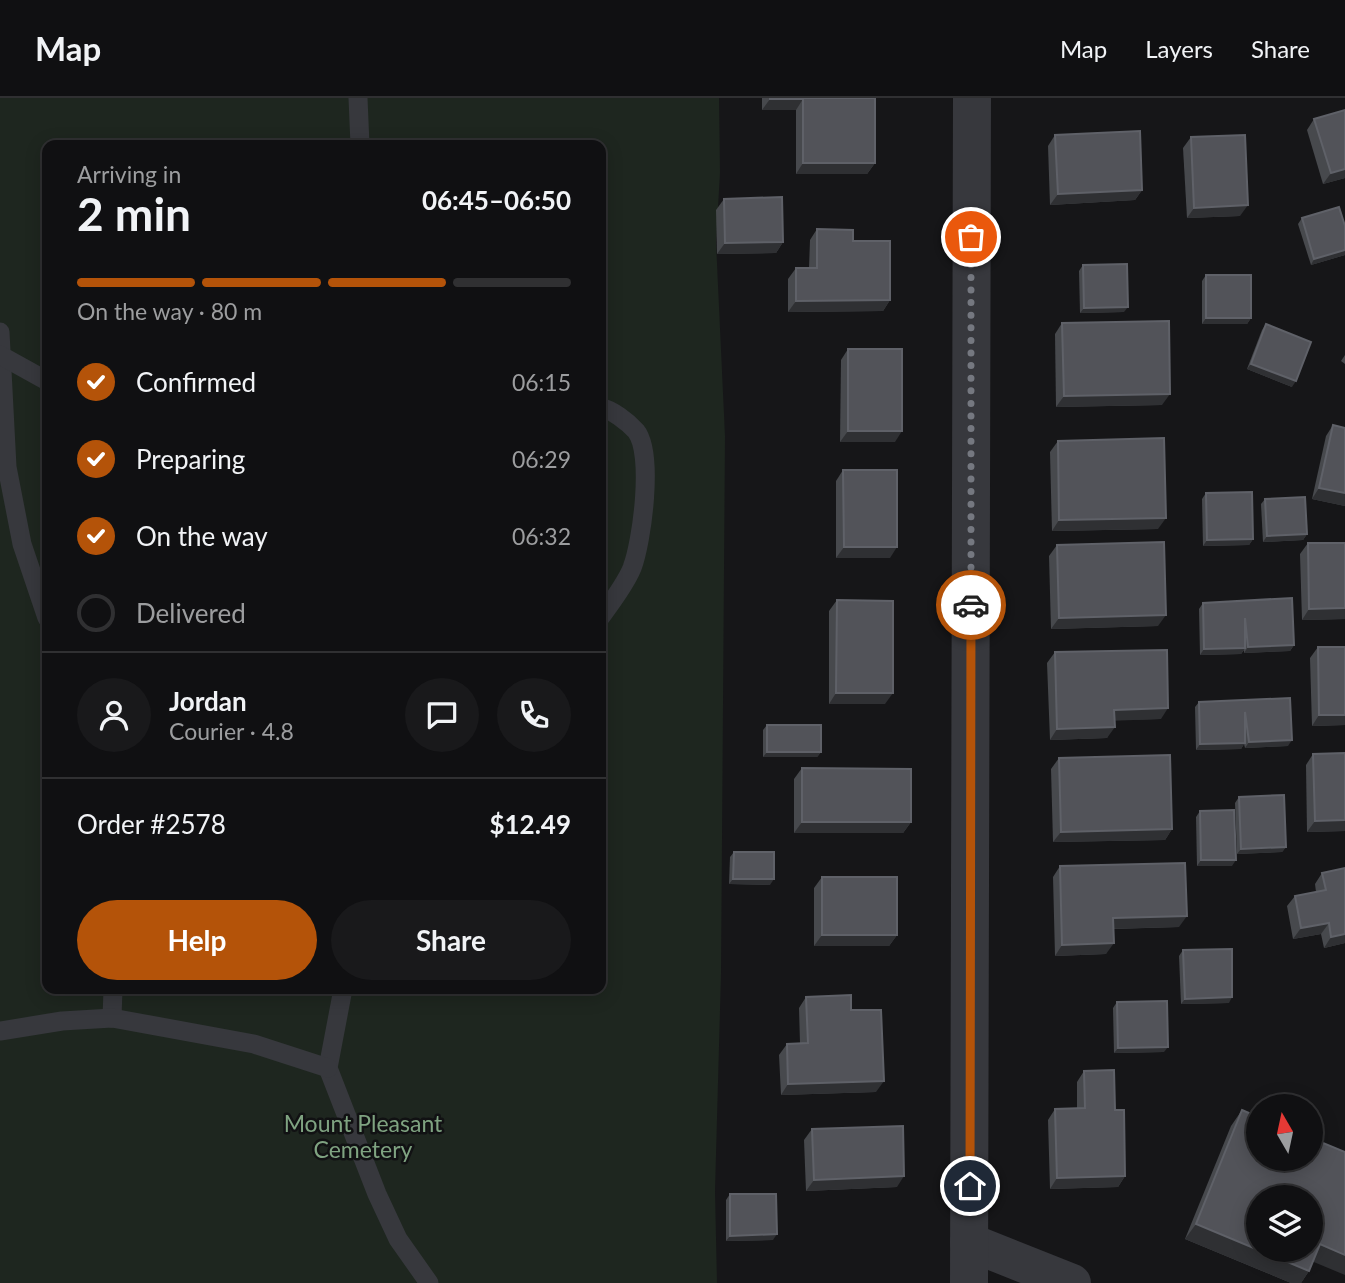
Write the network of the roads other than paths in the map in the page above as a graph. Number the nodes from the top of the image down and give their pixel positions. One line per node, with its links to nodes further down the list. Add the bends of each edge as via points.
1 (358, 98): 3 (lane)
2 (972, 98): 15 (street)
3 (360, 140)
4 (0, 332): 5 (lane)
5 (1, 355): 6 (lane); 8 (lane, via 8,467 22,544)
6 (42, 378)
7 (606, 408): 9 (lane, via 637,432 644,459 644,512 631,568)
8 (42, 603)
9 (606, 608)
10 (113, 994): 12 (lane)
11 (342, 994): 14 (lane)
12 (112, 1018): 13 (lane); 14 (lane, via 254,1044)
13 (0, 1031)
14 (328, 1068): 16 (lane, via 398,1239)
15 (969, 1242): 17 (street); 18 (street)
16 (429, 1283)
17 (969, 1283)
18 (1072, 1283)

